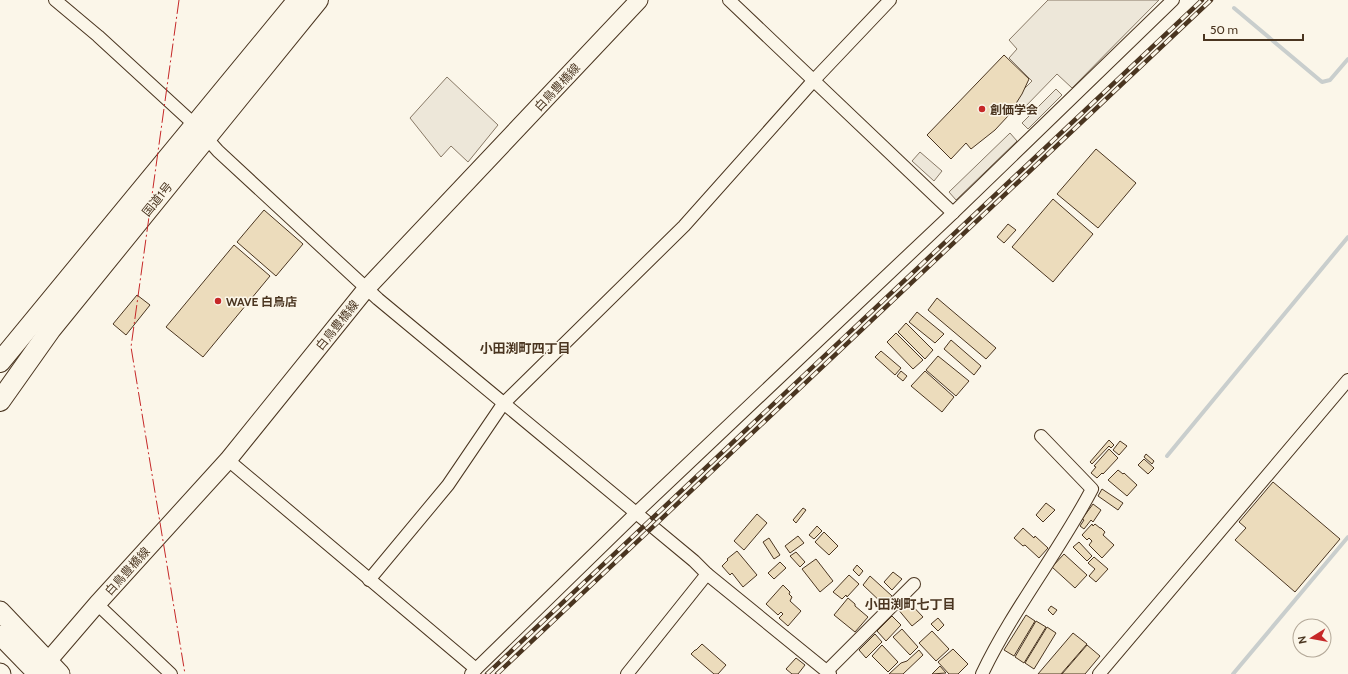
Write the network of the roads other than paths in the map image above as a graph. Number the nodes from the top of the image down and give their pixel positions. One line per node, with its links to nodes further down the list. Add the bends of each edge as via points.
1 (55, 0): 9 (street, via 98,36)
2 (298, 0): 9 (highway, 国道1号)
3 (318, 0): 9 (highway, 国道1号)
4 (639, 0): 11 (main road, 白鳥豊橋線)
5 (729, 0): 8 (street)
6 (890, 0): 8 (street)
7 (1173, 0): 10 (street)
8 (814, 80): 10 (street); 15 (street, via 684,226)
9 (201, 132): 11 (street, via 218,151); 12 (highway, 国道1号); 14 (highway, 国道1号, via 51,329)
10 (953, 212): 18 (street)
11 (366, 289): 15 (street); 17 (main road, 白鳥豊橋線)
12 (0, 362)
13 (1348, 380): 31 (street)
14 (0, 401)
15 (503, 404): 18 (street); 20 (street, via 448,485)
16 (1041, 436): 30 (street, via 1092,489 994,648)
17 (228, 460): 20 (street); 22 (main road, 白鳥豊橋線)
18 (636, 513): 19 (street); 26 (street)
19 (707, 574): 27 (street); 29 (street)
20 (369, 580): 26 (street)
21 (914, 584): 27 (street)
22 (97, 604): 25 (main road, 白鳥豊橋線); 28 (street)
23 (0, 611): 25 (main road)
24 (0, 635): 25 (main road)
25 (49, 670)
26 (474, 672)
27 (828, 673)
28 (171, 674)
29 (627, 674)
30 (982, 674)
31 (1099, 674)

